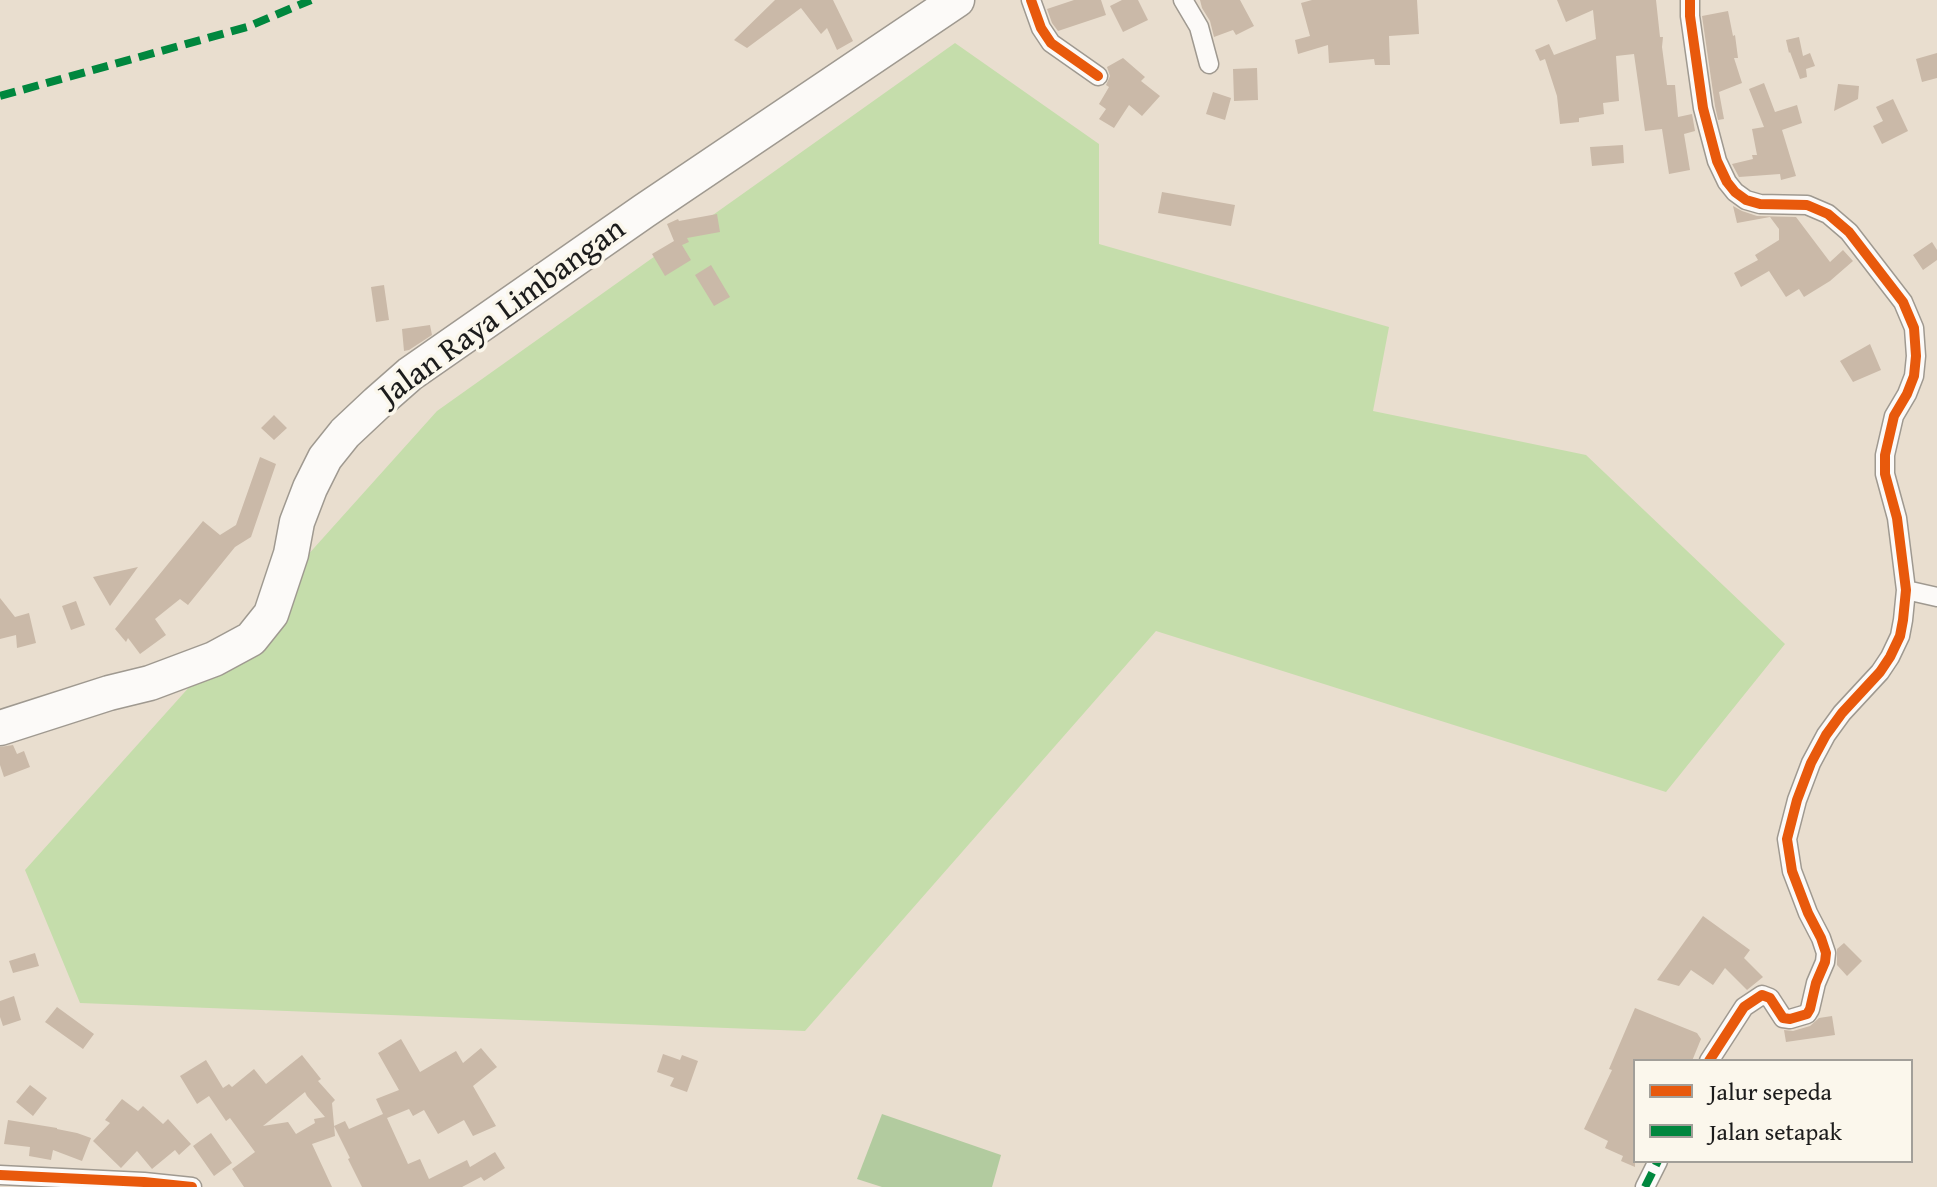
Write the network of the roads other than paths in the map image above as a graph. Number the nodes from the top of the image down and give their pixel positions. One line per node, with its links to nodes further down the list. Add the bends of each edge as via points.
1 (957, 0): 9 (highway, Jalan Raya Limbangan, via 644,211 410,374 377,403 325,458 297,522 271,614 251,639 150,683)
2 (1031, 0): 6 (street, via 1051,43)
3 (1183, 0): 5 (street, via 1199,27)
4 (1690, 0): 7 (street, via 1703,108 1727,182 1746,200 1807,205 1828,214 1849,232 1903,302 1914,328 1914,376 1894,416 1885,455)
5 (1209, 64)
6 (1098, 76)
7 (1906, 590): 8 (street); 10 (street, via 1900,636 1890,657 1826,735 1806,775 1787,839 1792,871 1826,953 1810,1009 1803,1016 1783,1018 1768,996 1752,1000)
8 (1937, 597)
9 (0, 728)
10 (1710, 1059)
11 (1657, 1163): 15 (street)
12 (0, 1175): 13 (street)
13 (81, 1183): 14 (street)
14 (192, 1187)
15 (1645, 1187)

